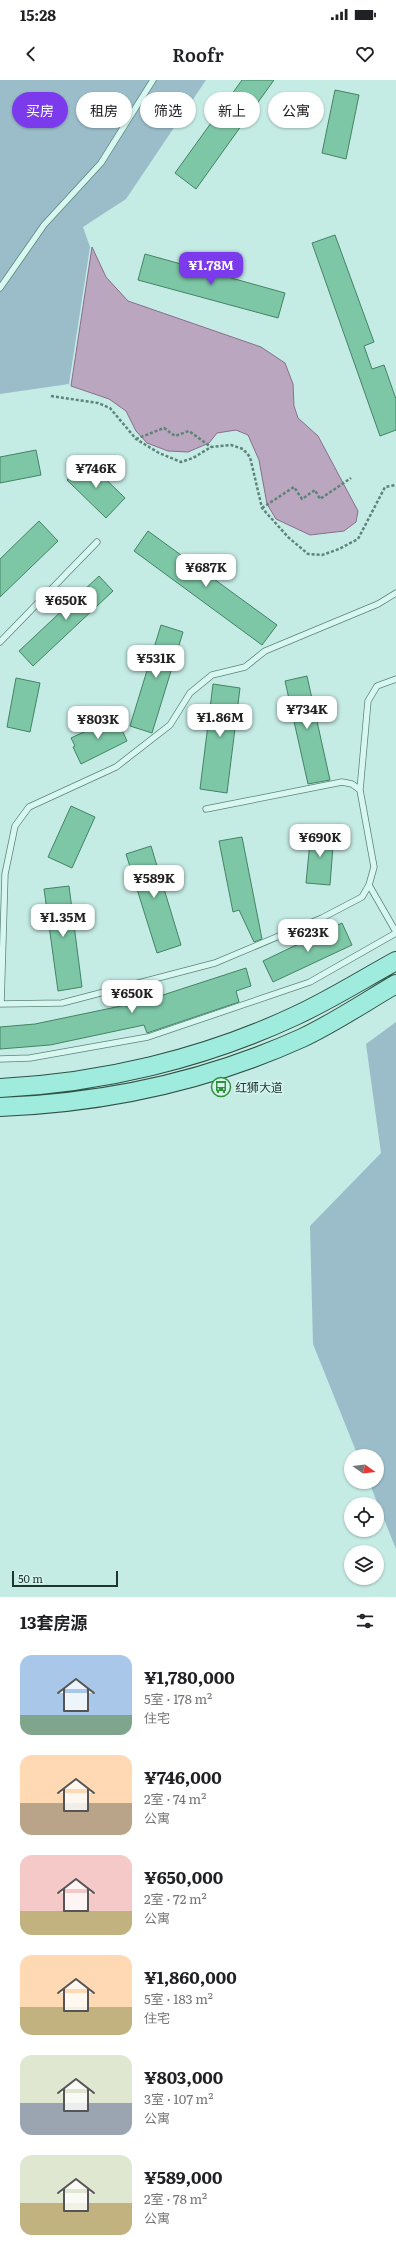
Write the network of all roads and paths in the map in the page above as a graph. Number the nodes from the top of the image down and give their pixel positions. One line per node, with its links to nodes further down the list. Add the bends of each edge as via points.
1 (153, 80): 2 (lane, via 101,163 44,225)
2 (0, 288)
3 (51, 396): 4 (path, via 98,403 110,408)
4 (136, 440): 5 (path, via 181,462); 5 (path, via 164,428 175,436 189,431)
5 (211, 448): 8 (path, via 231,444 243,449 250,457)
6 (351, 478): 8 (path, via 320,499 315,490 302,499 294,487)
7 (396, 485): 8 (path, via 385,487 358,539 339,550 322,555 308,554 288,537)
8 (262, 508)
9 (97, 542): 11 (lane)
10 (396, 593): 19 (lane, via 378,604 265,651 244,667 212,675 190,692 170,726 116,766 29,807 15,826 6,874)
11 (0, 642)
12 (396, 679): 13 (lane, via 377,686 368,700)
13 (360, 790): 14 (lane, via 352,784 342,782); 15 (lane, via 374,867)
14 (206, 809)
15 (369, 885): 16 (lane); 19 (lane, via 362,897 322,918 215,963 62,1003)
16 (396, 933): 20 (lane, via 310,982 148,1037 30,1058)
17 (396, 961): 21 (main road, via 296,1016 222,1046 157,1065 113,1074 46,1085)
18 (396, 984): 22 (main road, via 303,1037 270,1052 216,1070 120,1095 85,1101)
19 (1, 1004)
20 (0, 1059)
21 (0, 1088)
22 (0, 1108)

